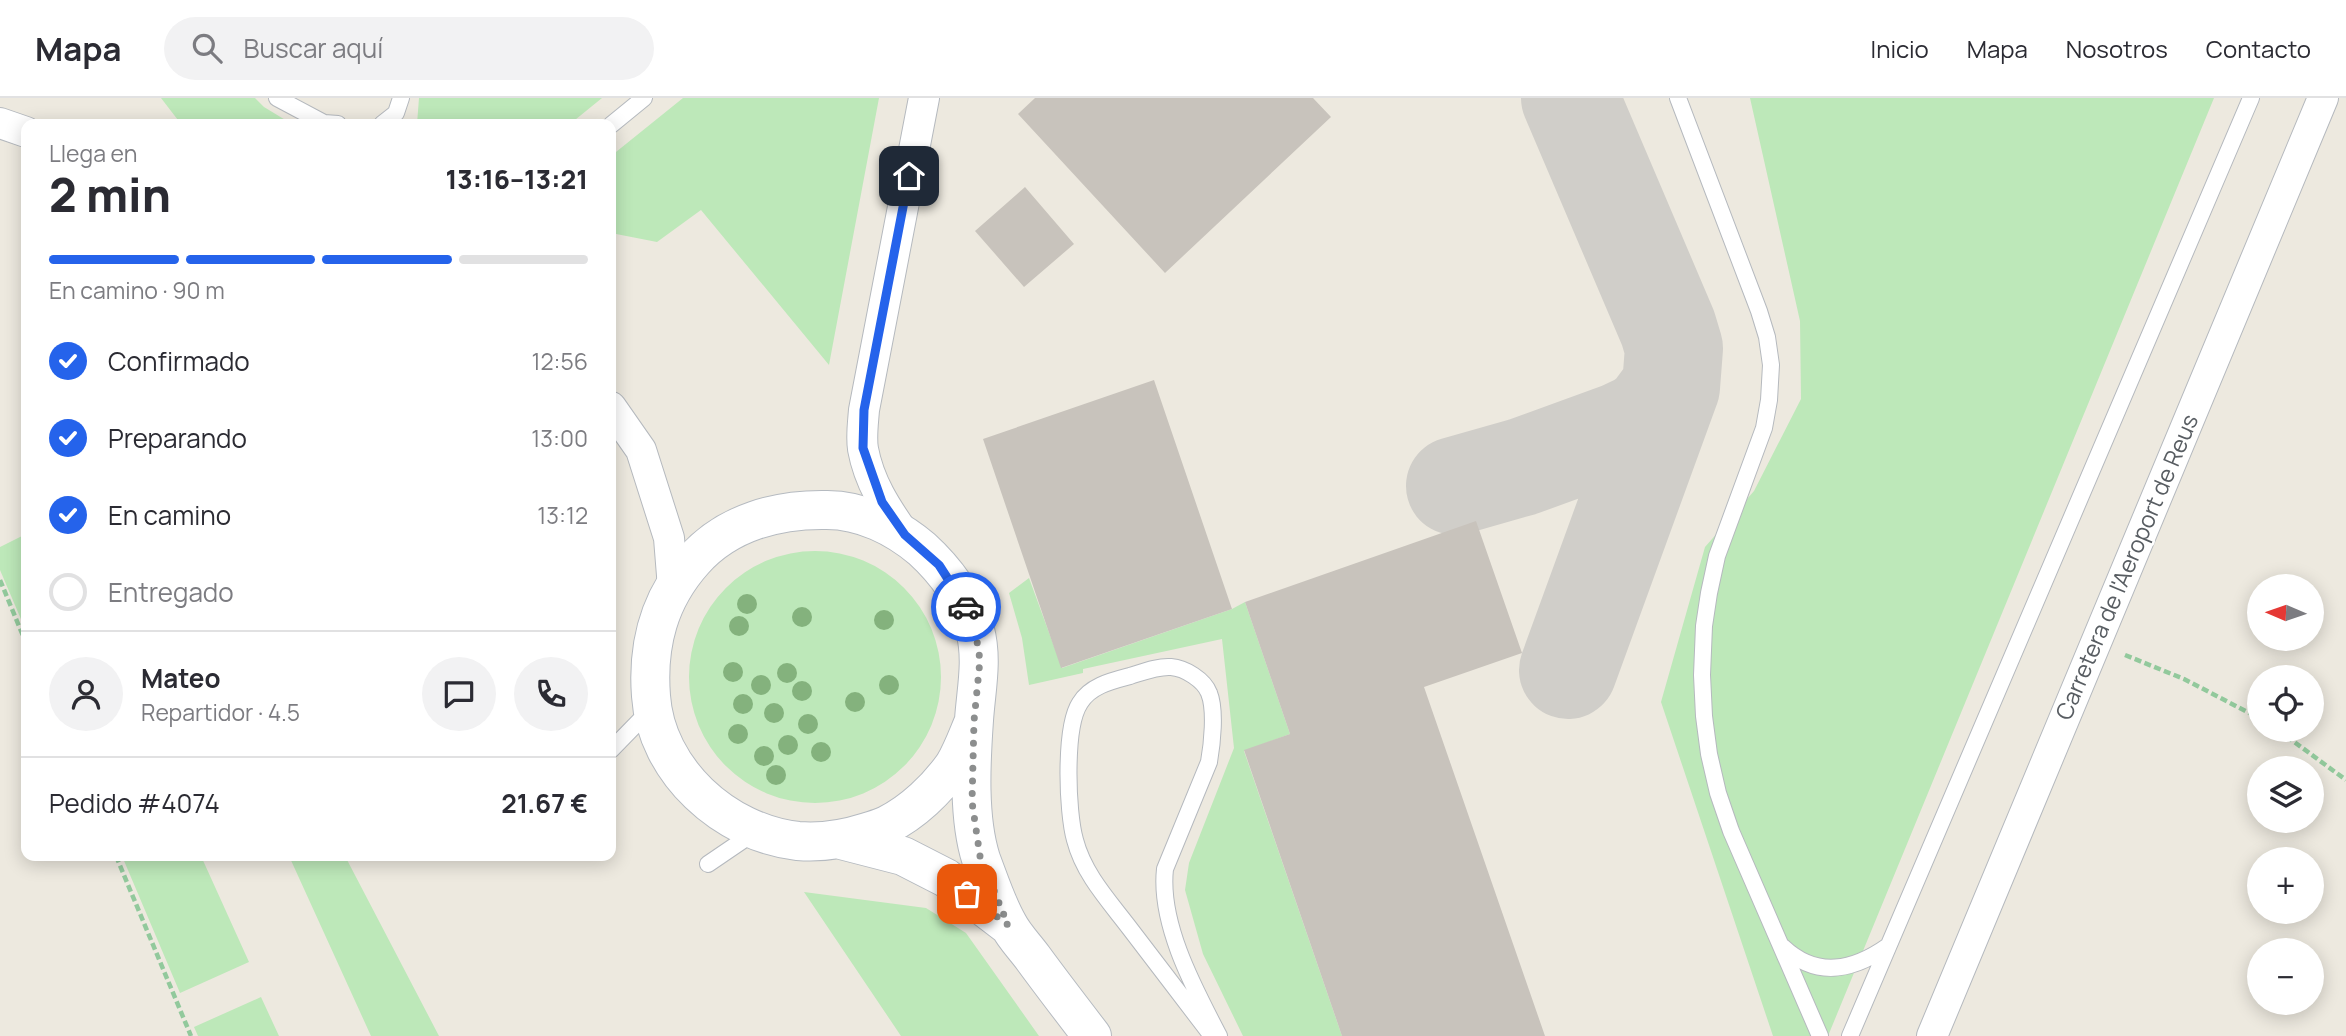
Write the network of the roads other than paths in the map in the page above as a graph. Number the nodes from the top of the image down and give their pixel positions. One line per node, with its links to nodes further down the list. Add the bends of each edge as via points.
1 (277, 98): 8 (lane)
2 (401, 98): 9 (lane)
3 (644, 98): 10 (lane)
4 (924, 98): 14 (street, via 864,410 863,448 872,477 882,502)
5 (1678, 98): 23 (lane, via 1759,311 1771,365 1764,428 1717,556 1704,626 1702,675 1709,754 1718,793)
6 (2251, 98): 24 (lane)
7 (2323, 98): 30 (street, Carretera de l'Aeroport de Reus)
8 (316, 119)
9 (390, 119)
10 (616, 121)
11 (0, 123): 12 (street)
12 (21, 130)
13 (616, 414): 15 (street, via 641,450 669,538)
14 (905, 535): 15 (main road, via 871,518 797,509 759,518 725,534 695,558); 17 (main road, via 939,565 964,602 975,629 980,660)
15 (673, 588): 16 (main road, via 656,626 649,667)
16 (651, 709): 18 (lane); 19 (main road, via 665,748 688,783 719,812)
17 (974, 721): 20 (main road, via 955,764 925,800 886,826); 22 (main road, via 972,802 980,856)
18 (616, 745)
19 (756, 831): 20 (main road, via 798,841); 21 (lane)
20 (841, 840): 22 (main road, via 914,861 946,878)
21 (708, 863)
22 (1008, 925): 25 (main road)
23 (1781, 945): 24 (lane, via 1802,961 1832,968 1851,966); 28 (lane)
24 (1888, 946): 29 (lane)
25 (1092, 1036)
26 (1212, 1036): 27 (lane, via 1088,873 1071,815 1068,741 1080,702 1112,681 1170,667 1185,670 1209,693 1213,744 1165,869 1163,886 1186,970)
27 (1219, 1036)
28 (1820, 1036)
29 (1850, 1036)
30 (1932, 1036)

